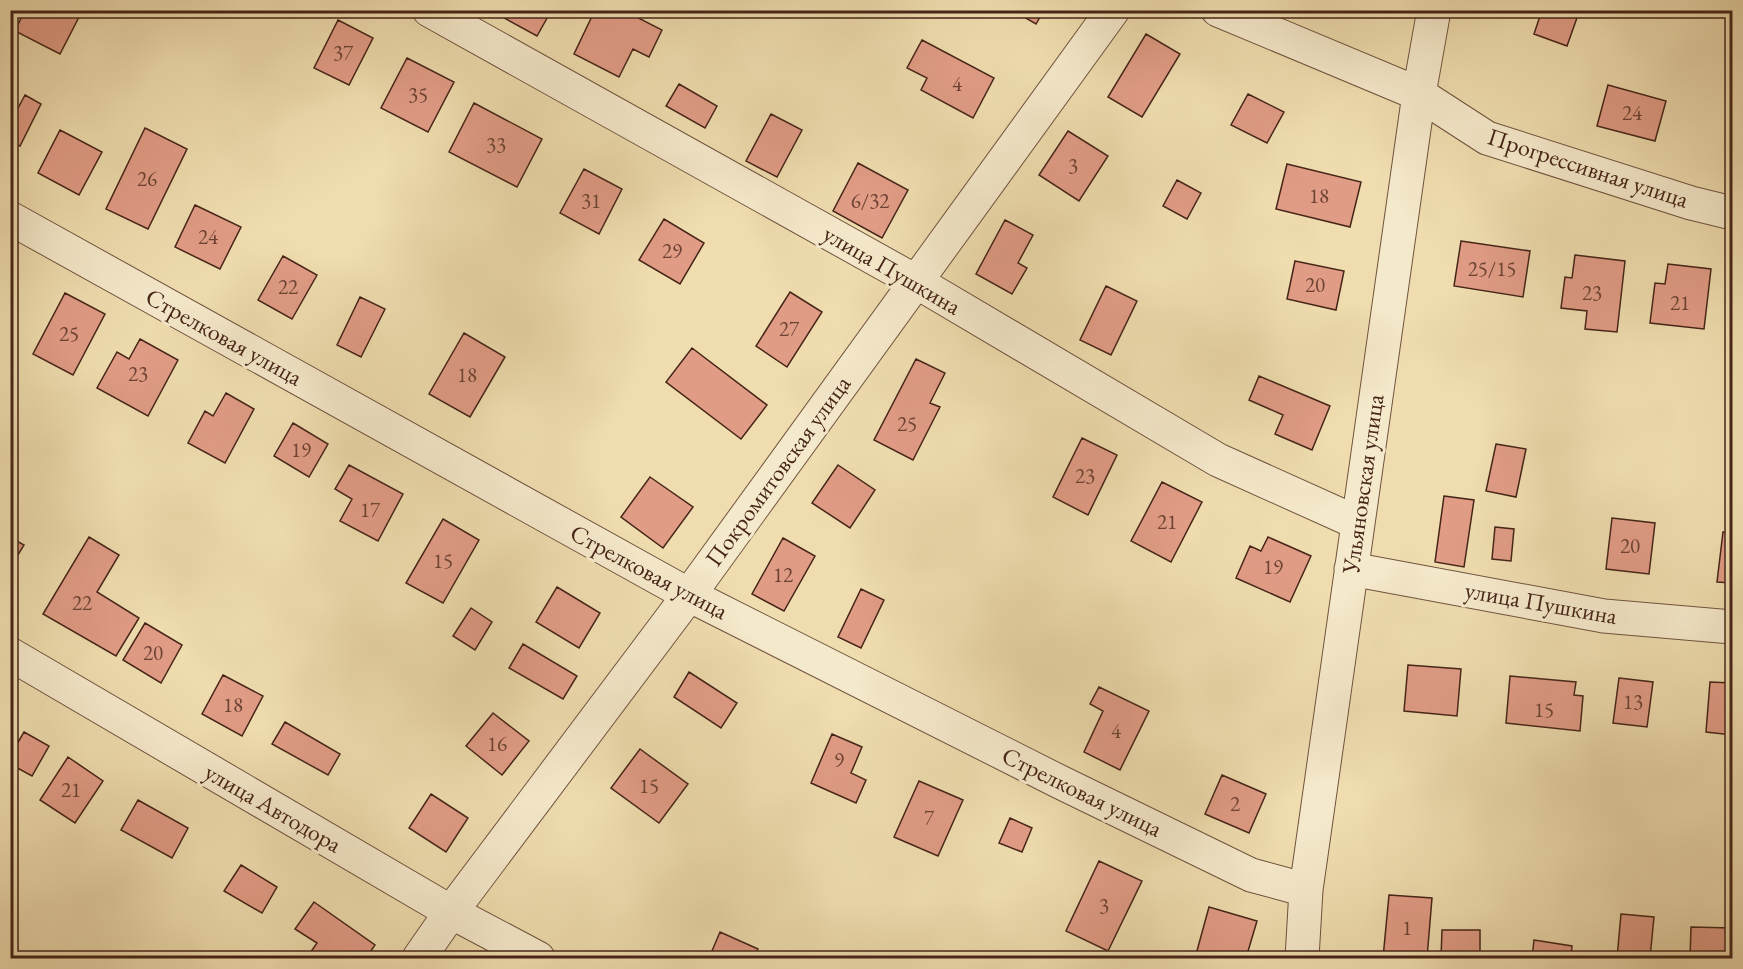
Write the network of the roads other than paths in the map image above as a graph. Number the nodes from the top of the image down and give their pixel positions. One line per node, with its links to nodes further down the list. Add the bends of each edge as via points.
1 (429, 10): 8 (street, улица Пушкина)
2 (1113, 10): 8 (street, Покромитовская улица)
3 (1218, 10): 5 (street, Прогрессивная улица)
4 (1434, 10): 5 (street, Ульяновская улица)
5 (1419, 94): 6 (street, Прогрессивная улица, via 1487,138); 9 (street, Ульяновская улица)
6 (1732, 213)
7 (10, 218): 11 (street, Стрелковая улица)
8 (915, 281): 9 (street, улица Пушкина, via 1218,460); 11 (street, Покромитовская улица)
9 (1358, 523): 10 (street, Ульяновская улица)
10 (1351, 569): 12 (street, улица Пушкина, via 1604,616); 14 (street, Ульяновская улица)
11 (688, 595): 14 (street, Стрелковая улица, via 1251,875); 15 (street, Покромитовская улица)
12 (1732, 627)
13 (10, 654): 15 (street, улица Автодора)
14 (1306, 890): 18 (street, Ульяновская улица)
15 (451, 912): 16 (street, Покромитовская улица); 17 (street, улица Автодора)
16 (420, 958)
17 (538, 958)
18 (1302, 958)

